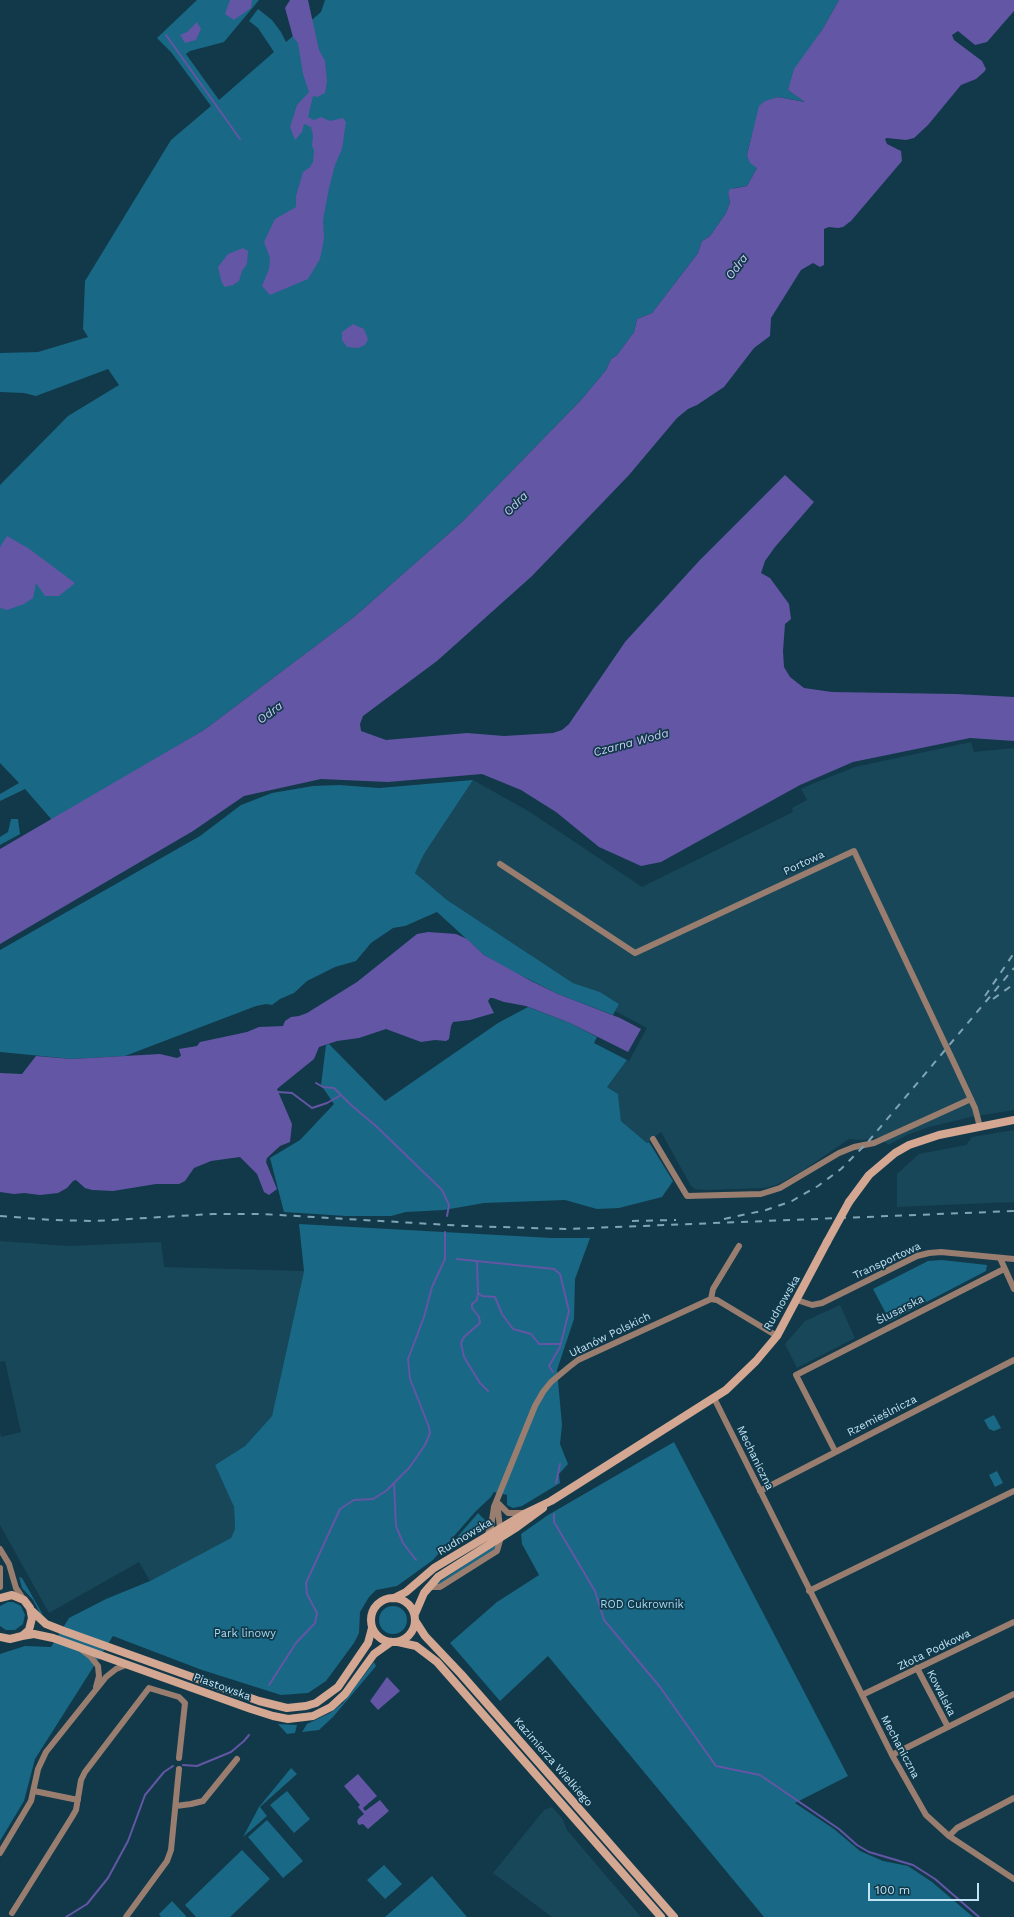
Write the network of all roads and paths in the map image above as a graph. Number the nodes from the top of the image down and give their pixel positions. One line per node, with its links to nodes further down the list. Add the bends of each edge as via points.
1 (500, 864): 2 (street, Portowa, via 635,953 854,851)
2 (971, 1099): 4 (street, Portowa); 5 (street, via 874,1142 854,1146 780,1188 761,1194 687,1196)
3 (1014, 1120): 4 (main road, Rudnowska)
4 (980, 1127): 12 (main road, Rudnowska, bridge, via 924,1139 895,1153 869,1175 849,1202)
5 (653, 1139)
6 (739, 1246): 11 (street, via 713,1289)
7 (1000, 1258): 8 (street, Transportowa); 9 (street); 12 (street, Transportowa, via 929,1253 917,1256 822,1303 812,1305)
8 (1014, 1259)
9 (1004, 1269): 10 (street); 16 (street, Ślusarska, via 796,1375)
10 (1014, 1289)
11 (711, 1299): 13 (street, via 717,1300); 19 (street, Ułanów Polskich, via 578,1360 551,1382 535,1406)
12 (797, 1300): 13 (main road, Rudnowska)
13 (776, 1336): 15 (main road, Rudnowska, via 742,1376)
14 (1014, 1360): 16 (street, Rzemieślnicza)
15 (714, 1398): 17 (street, Mechaniczna); 20 (main road, Rudnowska)
16 (835, 1451): 17 (street, Rzemieślnicza)
17 (760, 1491): 28 (street, Mechaniczna)
18 (1014, 1491): 28 (street)
19 (498, 1498): 21 (street, via 501,1508 508,1513); 22 (street, Ułanów Polskich); 23 (street, Ułanów Polskich, via 493,1512 492,1527)
20 (551, 1501): 21 (main road, Rudnowska); 24 (main road, Rudnowska)
21 (526, 1513): 22 (main road, Rudnowska)
22 (500, 1528): 23 (main road, Rudnowska); 24 (street, Ułanów Polskich)
23 (487, 1537): 30 (main road, Rudnowska, via 434,1568 406,1592)
24 (501, 1537): 33 (main road, Rudnowska, via 438,1577 428,1587)
25 (0, 1549): 31 (street, via 9,1564 16,1588)
26 (0, 1568): 27 (street)
27 (0, 1588)
28 (809, 1591): 43 (street, Mechaniczna)
29 (0, 1598): 31 (main road, via 12,1595)
30 (394, 1598): 33 (main road, via 409,1604); 35 (main road, via 383,1600 374,1608)
31 (24, 1600): 32 (main road, Piastowska)
32 (32, 1611): 35 (main road, Piastowska, via 40,1620 64,1631 259,1701 287,1708 316,1702 338,1687 368,1643); 36 (main road, via 31,1625)
33 (415, 1618): 38 (main road, via 410,1635); 60 (main road, Kazimierza Wielkiego, via 425,1636)
34 (1014, 1622): 41 (street, Złota Podkowa)
35 (372, 1628): 38 (main road, via 380,1638)
36 (22, 1636): 37 (main road, Piastowska); 39 (main road, Piastowska, via 38,1634)
37 (2, 1638)
38 (395, 1642): 40 (main road, Piastowska, via 374,1654 346,1694 335,1704 318,1714 300,1718 273,1716); 59 (main road, Kazimierza Wielkiego, via 416,1646 437,1662)
39 (75, 1646): 40 (main road, Piastowska); 44 (street, via 90,1656 98,1666 99,1676)
40 (129, 1664): 44 (street, via 110,1673)
41 (917, 1668): 43 (street, Złota Podkowa); 45 (street, Kowalska)
42 (1014, 1694): 45 (street)
43 (862, 1695): 46 (street, Mechaniczna)
44 (89, 1699): 50 (street, via 40,1760)
45 (948, 1727): 46 (street)
46 (892, 1755): 54 (street, Mechaniczna, via 926,1814)
47 (179, 1758): 52 (street, via 185,1703 178,1697 149,1688 84,1772)
48 (237, 1759): 53 (street, via 203,1801)
49 (179, 1769): 53 (street)
50 (34, 1790): 52 (street); 55 (street, via 31,1801)
51 (1014, 1798): 54 (street, via 957,1828)
52 (78, 1800): 57 (street, via 72,1817)
53 (176, 1806): 58 (street, via 171,1850 167,1861)
54 (949, 1836): 56 (street, Mechaniczna)
55 (0, 1853)
56 (1014, 1878)
57 (12, 1913)
58 (126, 1917)
59 (661, 1917)
60 (674, 1917)

